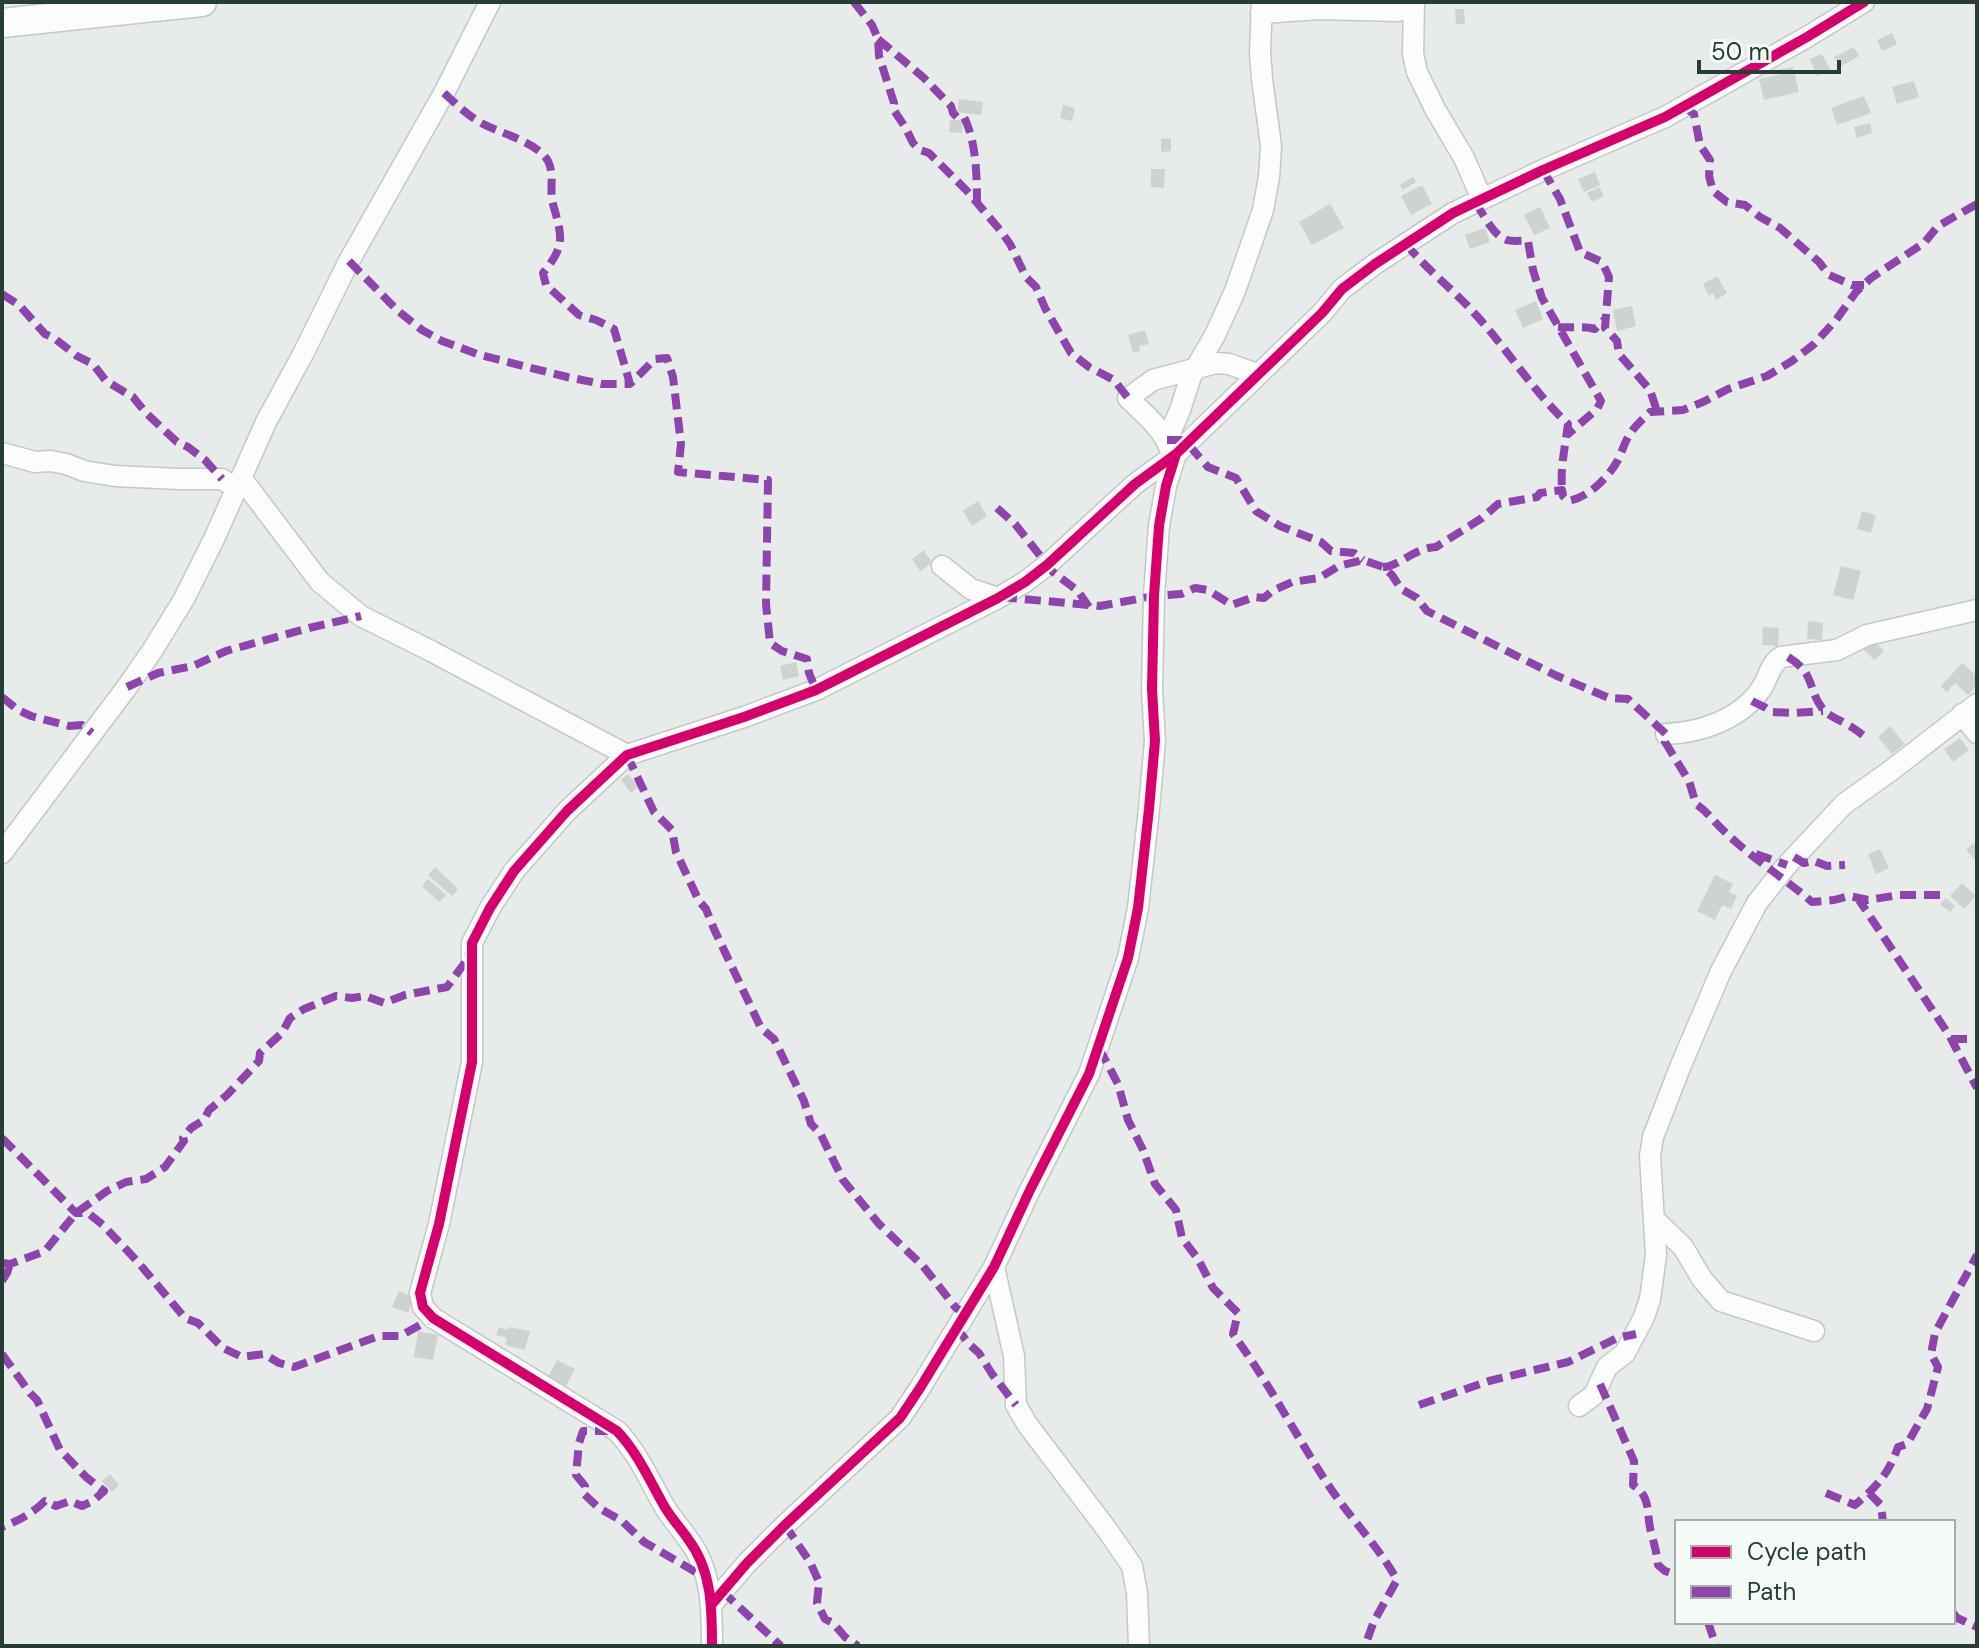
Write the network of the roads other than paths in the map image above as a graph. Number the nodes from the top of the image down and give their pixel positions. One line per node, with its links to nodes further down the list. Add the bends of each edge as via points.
1 (202, 2): 5 (street)
2 (490, 2): 13 (street, via 349,261)
3 (1864, 2): 8 (street, via 1665,117)
4 (1414, 4): 6 (street, via 1398,11); 8 (street, via 1417,72)
5 (134, 6): 7 (street)
6 (1262, 8): 9 (street, via 1262,79 1271,146 1263,210 1229,305)
7 (2, 23)
8 (1482, 199): 10 (street, via 1342,289)
9 (1195, 368): 10 (street, via 1223,363); 11 (street); 11 (street, via 1153,380 1128,398)
10 (1257, 374): 11 (street)
11 (1171, 450): 15 (street, via 1047,565); 23 (street, via 1154,596 1154,755 1128,958 1089,1074)
12 (2, 453): 13 (street, via 115,476)
13 (239, 484): 20 (street, via 320,582 361,616); 21 (street, via 184,599 152,651)
14 (942, 566): 15 (street, via 971,589)
15 (998, 598): 20 (street, via 816,690)
16 (1977, 610): 19 (street, via 1867,635 1837,650 1781,657 1760,691 1739,710 1709,727)
17 (1970, 709): 18 (street); 22 (street, via 1844,804 1757,903 1721,971 1653,1137)
18 (1977, 733)
19 (1666, 734)
20 (627, 755): 26 (street, via 514,871 472,943 472,1062 420,1293 433,1318 617,1431 689,1540)
21 (2, 853)
22 (1654, 1219): 24 (street, via 1683,1247 1721,1301); 25 (street, via 1656,1255 1644,1317 1625,1353 1607,1367 1594,1395)
23 (994, 1267): 26 (street, via 900,1418 785,1525); 28 (street, via 1014,1356 1016,1405 1132,1566)
24 (1814, 1331)
25 (1579, 1406)
26 (712, 1604): 27 (street)
27 (712, 1646)
28 (1139, 1646)

